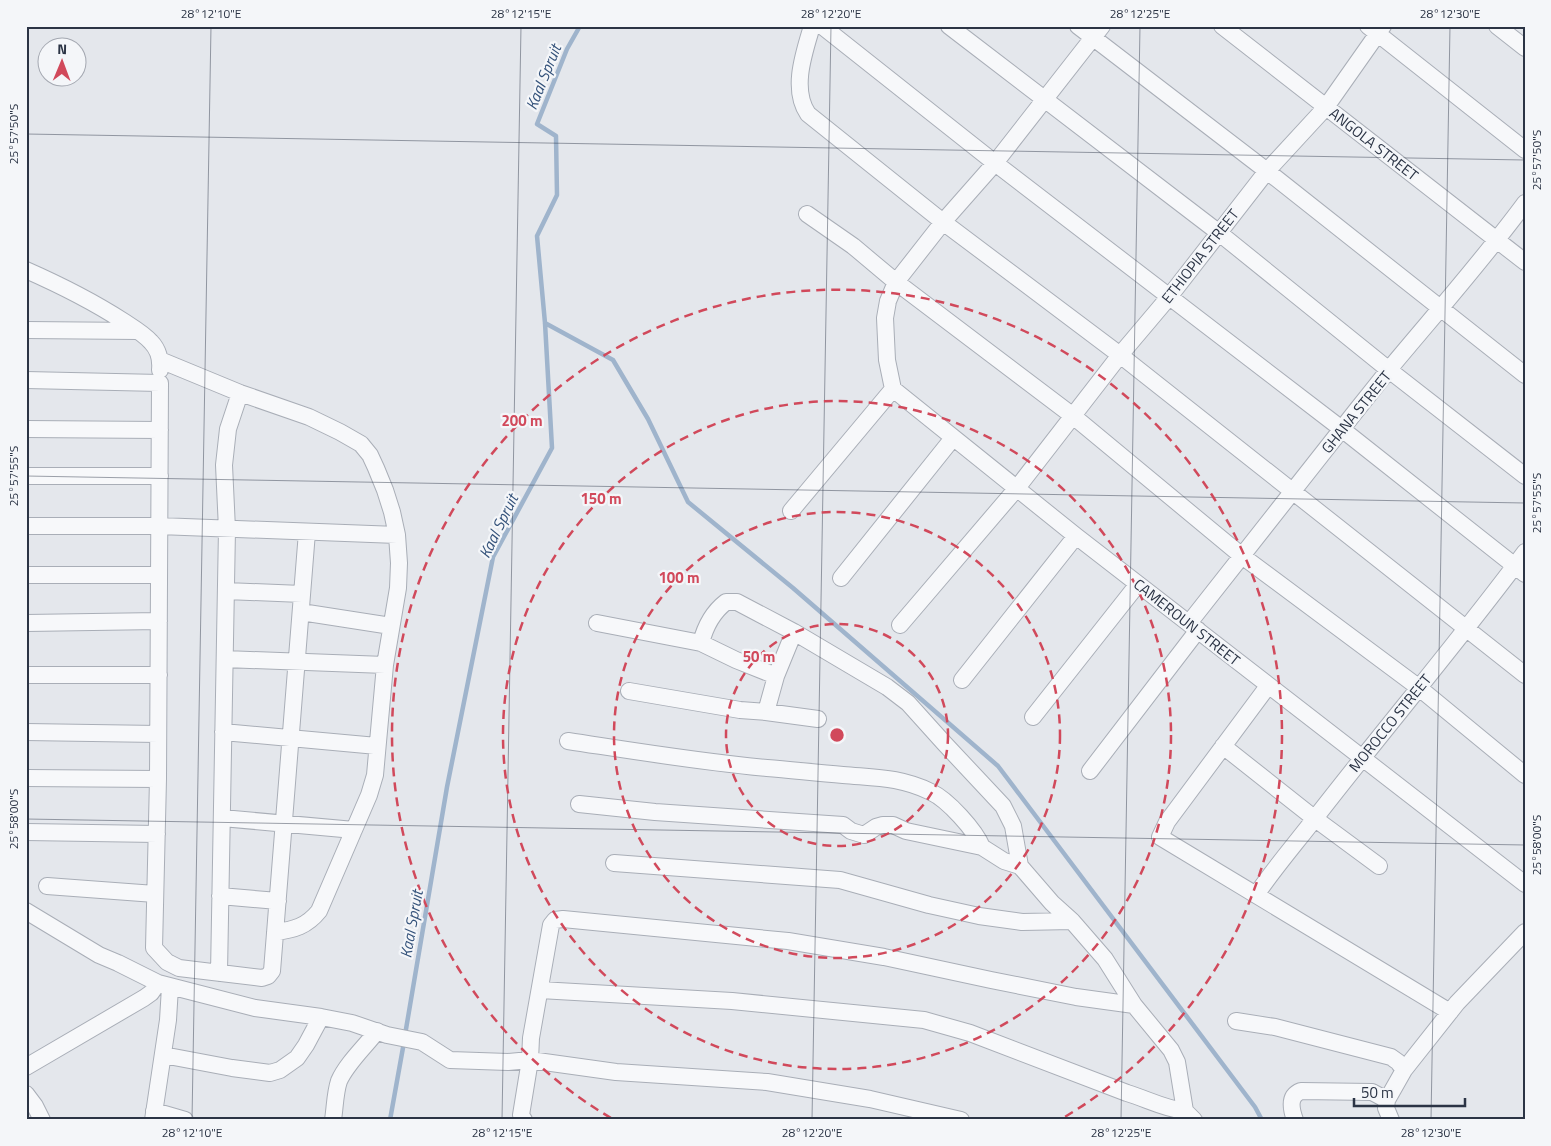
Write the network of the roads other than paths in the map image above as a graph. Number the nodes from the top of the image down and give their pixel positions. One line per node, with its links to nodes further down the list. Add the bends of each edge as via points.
1 (812, 26): 17 (street, via 800,91 800,99 808,114)
2 (822, 26): 13 (street)
3 (949, 26): 10 (street)
4 (1078, 26): 8 (street)
5 (1222, 26): 11 (street, ANGOLA STREET)
6 (1497, 26): 9 (street)
7 (1377, 29): 11 (street, ETHIOPIA STREET); 12 (street)
8 (1097, 32): 10 (street); 14 (street)
9 (1525, 48)
10 (1045, 99): 13 (street); 18 (street)
11 (1326, 107): 14 (street, ETHIOPIA STREET); 19 (street, ANGOLA STREET)
12 (1525, 150)
13 (995, 163): 17 (street); 25 (street)
14 (1267, 170): 18 (street, ETHIOPIA STREET); 26 (street)
15 (1525, 202): 19 (street, GHANA STREET)
16 (807, 214): 24 (street)
17 (943, 222): 24 (street); 29 (street)
18 (1218, 232): 25 (street, ETHIOPIA STREET); 31 (street)
19 (1497, 241): 20 (street, ANGOLA STREET); 26 (street, GHANA STREET)
20 (1525, 262)
21 (26, 270): 23 (street)
22 (26, 280): 23 (street)
23 (49, 280): 28 (street)
24 (896, 282): 35 (street, via 885,318 887,360); 37 (street)
25 (1169, 297): 29 (street, ETHIOPIA STREET); 40 (street)
26 (1440, 307): 31 (street, GHANA STREET); 32 (street)
27 (26, 330): 28 (street)
28 (138, 331): 30 (street, via 154,345)
29 (1120, 355): 37 (street, ETHIOPIA STREET); 46 (street)
30 (160, 360): 34 (street); 36 (street)
31 (1389, 370): 40 (street, GHANA STREET); 44 (street)
32 (1525, 375)
33 (26, 380): 34 (street)
34 (160, 383): 39 (street)
35 (893, 390): 41 (street, CAMEROUN STREET); 47 (street)
36 (240, 393): 50 (street, via 228,429 225,456); 52 (street, via 309,418 361,444 370,455 385,490)
37 (1073, 416): 45 (street, ETHIOPIA STREET); 55 (street)
38 (26, 429): 39 (street)
39 (160, 430): 43 (street)
40 (1343, 430): 46 (street, GHANA STREET); 56 (street)
41 (953, 438): 45 (street, CAMEROUN STREET); 59 (street)
42 (26, 476): 43 (street)
43 (160, 476): 49 (street)
44 (1525, 476)
45 (1017, 488): 53 (street, CAMEROUN STREET); 67 (street, ETHIOPIA STREET)
46 (1291, 492): 55 (street, GHANA STREET); 70 (street)
47 (791, 511)
48 (26, 526): 49 (street)
49 (159, 526): 50 (street); 58 (street)
50 (227, 529): 51 (street); 61 (street)
51 (307, 532): 52 (street); 62 (street)
52 (397, 536): 68 (street, via 398,588)
53 (1076, 536): 60 (street, CAMEROUN STREET); 80 (street)
54 (1525, 552): 56 (street, MOROCCO STREET)
55 (1242, 556): 69 (street, GHANA STREET); 82 (street)
56 (1520, 570): 70 (street, MOROCCO STREET)
57 (26, 575): 58 (street)
58 (159, 575): 64 (street)
59 (841, 578)
60 (1138, 584): 69 (street, CAMEROUN STREET); 85 (street)
61 (226, 591): 62 (street); 73 (street)
62 (302, 594): 63 (street)
63 (301, 612): 68 (street); 74 (street)
64 (159, 621): 65 (street); 77 (street)
65 (26, 622)
66 (596, 623): 72 (street)
67 (900, 625)
68 (391, 626): 75 (street)
69 (1194, 626): 81 (street, CAMEROUN STREET); 95 (street, GHANA STREET)
70 (1466, 628): 78 (street); 82 (street, MOROCCO STREET)
71 (794, 632): 72 (street, via 743,605 726,602 713,615); 79 (street); 108 (street, via 908,702 1003,806 1013,826)
72 (701, 643): 79 (street)
73 (225, 659): 74 (street); 88 (street)
74 (297, 662): 75 (street); 90 (street)
75 (385, 665): 92 (street)
76 (26, 675): 77 (street)
77 (159, 675): 89 (street)
78 (1525, 675)
79 (776, 676): 84 (street)
80 (962, 680)
81 (1268, 686): 93 (street); 94 (street, CAMEROUN STREET)
82 (1418, 687): 94 (street, MOROCCO STREET); 96 (street)
83 (629, 691): 84 (street)
84 (766, 712): 86 (street)
85 (1033, 717)
86 (818, 719)
87 (26, 732): 89 (street)
88 (223, 732): 90 (street); 100 (street)
89 (158, 734): 98 (street)
90 (291, 738): 92 (street); 102 (street)
91 (568, 742): 106 (street, via 905,782 933,793 962,817 977,834)
92 (378, 746): 103 (street, via 375,775)
93 (1223, 746): 101 (street); 113 (street, via 1160,837)
94 (1362, 756): 101 (street, MOROCCO STREET); 110 (street, CAMEROUN STREET)
95 (1090, 771)
96 (1525, 775)
97 (26, 778): 98 (street)
98 (158, 779): 105 (street)
99 (579, 804): 106 (street, via 843,825 864,835 876,827 893,825 906,832)
100 (222, 818): 102 (street); 114 (street)
101 (1314, 818): 109 (street); 113 (street, MOROCCO STREET)
102 (284, 823): 103 (street); 115 (street)
103 (354, 830): 118 (street, via 319,910 298,928)
104 (26, 832): 105 (street)
105 (157, 834): 112 (street)
106 (982, 847): 108 (street, via 1004,861)
107 (614, 863): 117 (street, via 840,880 979,916 1022,922)
108 (1020, 866): 117 (street)
109 (1379, 866)
110 (1525, 884)
111 (46, 886): 112 (street)
112 (155, 894): 120 (street, via 156,952 179,968)
113 (1256, 895): 124 (street)
114 (220, 896): 115 (street); 120 (street)
115 (278, 901): 118 (street)
116 (26, 911): 121 (street, via 86,948)
117 (1072, 921): 123 (street, via 1105,959)
118 (275, 932): 120 (street, via 273,966 268,976)
119 (1525, 932): 124 (street)
120 (218, 973)
121 (164, 985): 125 (street, via 255,1008); 128 (street, via 168,1020); 130 (street)
122 (540, 990): 123 (street, via 551,925 555,920 563,919 788,941); 129 (street); 135 (street, via 732,1001 924,1020 970,1033)
123 (1134, 1005): 135 (street, via 1177,1062)
124 (1454, 1008): 131 (street)
125 (321, 1017): 127 (street); 128 (street, via 297,1058 275,1072 260,1073)
126 (1236, 1021): 131 (street, via 1275,1027 1391,1057)
127 (382, 1033): 129 (street, via 422,1042 450,1060); 138 (street, via 340,1079)
128 (163, 1055): 134 (street)
129 (530, 1060): 139 (street, via 521,1115); 140 (street, via 616,1072 767,1082 870,1099)
130 (26, 1067)
131 (1404, 1070): 133 (street)
132 (26, 1094): 136 (street)
133 (1387, 1100): 141 (street, via 1372,1092 1301,1091 1292,1099); 142 (street, via 1386,1108)
134 (154, 1115): 137 (street)
135 (1180, 1115)
136 (42, 1120)
137 (185, 1120)
138 (333, 1120)
139 (524, 1120)
140 (961, 1120)
141 (1295, 1120)
142 (1391, 1120)

